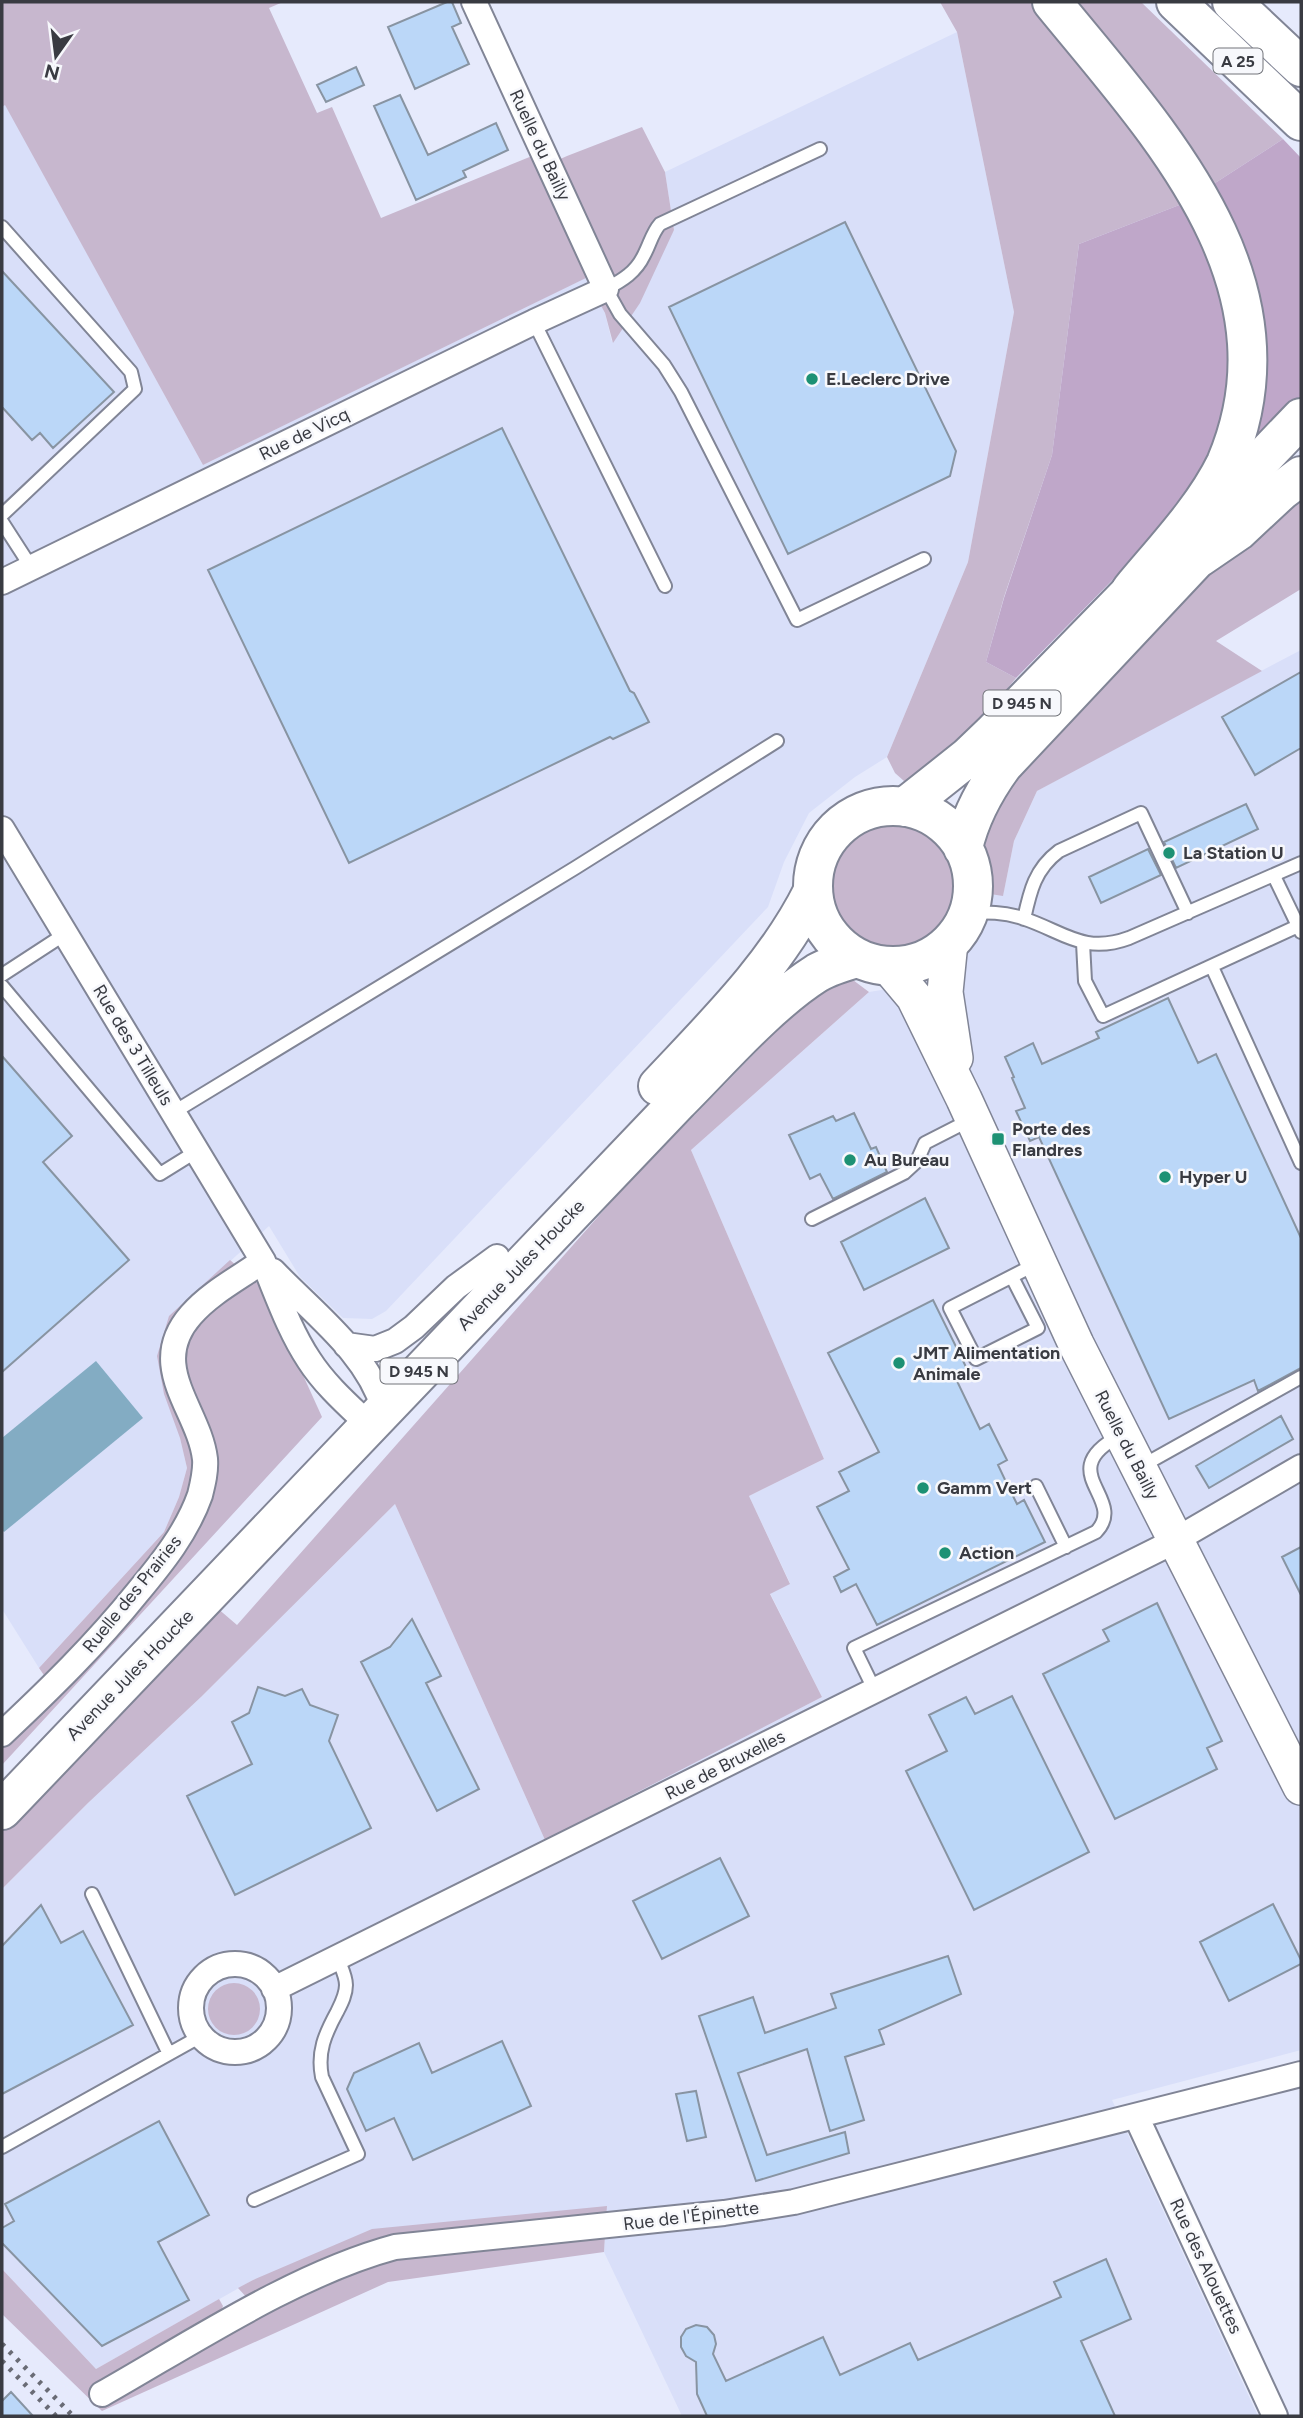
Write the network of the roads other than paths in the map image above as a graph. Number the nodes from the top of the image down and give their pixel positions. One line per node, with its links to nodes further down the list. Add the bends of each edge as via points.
1 (474, 2): 9 (street, Ruelle du Bailly)
2 (1052, 2): 21 (main road, via 1191,176 1224,236 1247,311 1250,372 1232,448 1206,497)
3 (1176, 2): 6 (main road, A 25)
4 (1232, 2): 5 (main road, A 25)
5 (1301, 67)
6 (1301, 121)
7 (820, 149): 9 (lane, via 660,224 637,267)
8 (2, 227): 14 (lane, via 131,372 135,389)
9 (606, 289): 10 (street, Rue de Vicq); 17 (lane, via 620,314 681,391 797,620)
10 (534, 321): 18 (street, Rue de Vicq); 20 (lane)
11 (1301, 418): 21 (main road, D 945 N, via 1218,507)
12 (1301, 449): 16 (main road, D 945 N)
13 (1301, 475): 16 (main road, via 1238,531)
14 (2, 515)
15 (2, 522): 18 (lane)
16 (1200, 556): 25 (main road, D 945 N, via 1003,765 976,807)
17 (925, 559)
18 (31, 567): 19 (street, Rue de Vicq)
19 (2, 582)
20 (665, 586)
21 (1131, 590): 23 (main road, D 945 N, via 992,734)
22 (777, 741): 40 (lane)
23 (905, 807): 25 (main road, via 939,821); 28 (main road, via 870,809 839,827 818,856)
24 (2, 829): 33 (street, Rue des 3 Tilleuls)
25 (963, 848): 31 (main road, via 973,892)
26 (1301, 863): 27 (lane)
27 (1274, 876): 29 (lane); 32 (lane)
28 (813, 891): 35 (main road, via 826,930 840,946); 44 (main road, Avenue Jules Houcke / D 945 N, via 793,927 750,984)
29 (1188, 913): 30 (lane, via 1142,813 1049,858 1036,876); 34 (lane, via 1117,943)
30 (1024, 919): 31 (lane, via 1000,913); 34 (lane)
31 (959, 928): 35 (main road, via 934,954 916,963); 39 (street, Ruelle du Bailly, via 946,976 946,1006)
32 (1300, 929): 36 (lane)
33 (65, 934): 37 (lane); 40 (street, Rue des 3 Tilleuls)
34 (1083, 943): 36 (lane, via 1085,981 1103,1016)
35 (872, 962): 39 (street, Ruelle du Bailly, via 914,998); 49 (main road, Avenue Jules Houcke / D 945 N, via 816,974 767,1014)
36 (1212, 967): 42 (lane)
37 (2, 975)
38 (2, 986): 41 (lane, via 160,1174)
39 (968, 1109): 43 (lane, via 925,1143 917,1161 904,1173); 46 (street, Ruelle du Bailly)
40 (174, 1112): 41 (street, Rue des 3 Tilleuls)
41 (197, 1151): 45 (street, Rue des 3 Tilleuls)
42 (1301, 1163)
43 (812, 1219)
44 (497, 1257): 47 (street, via 395,1341 375,1349); 49 (main road, Avenue Jules Houcke / D 945 N)
45 (263, 1261): 47 (street, Rue des 3 Tilleuls); 49 (street, Rue des 3 Tilleuls, via 309,1360 329,1386); 57 (street, Ruelle des Prairies, via 200,1305 175,1345 176,1380 202,1446 205,1469 196,1506 180,1537 103,1634)
46 (1025, 1270): 46 (lane, via 950,1308 976,1359 1038,1328); 50 (street, Ruelle du Bailly)
47 (346, 1345): 49 (street, Rue des 3 Tilleuls)
48 (1301, 1377): 51 (lane)
49 (370, 1407): 58 (main road, Avenue Jules Houcke / D 945 N, via 79,1697); 60 (main road, Avenue Jules Houcke / D 945 N)
50 (1121, 1435): 51 (street, Ruelle du Bailly); 55 (lane, via 1103,1444 1091,1460 1091,1478 1105,1513 1101,1527)
51 (1139, 1468): 54 (street, Ruelle du Bailly)
52 (1301, 1468): 54 (street, Rue de Bruxelles)
53 (1036, 1486): 55 (lane)
54 (1176, 1540): 56 (street, Rue de Bruxelles); 59 (street, Ruelle du Bailly)
55 (1066, 1546): 56 (lane, via 854,1648)
56 (874, 1689): 62 (street, Rue de Bruxelles)
57 (2, 1734)
58 (2, 1786)
59 (1301, 1787)
60 (2, 1810)
61 (92, 1894): 65 (lane)
62 (338, 1959): 63 (street, Rue de Bruxelles); 69 (lane, via 346,1991 327,2031 320,2065 358,2154)
63 (274, 1989): 64 (street, via 279,2004 277,2020 258,2045 228,2051); 64 (street, via 264,1975 249,1966 215,1969 193,1995 193,2020)
64 (201, 2036): 65 (lane)
65 (168, 2052): 68 (lane)
66 (1301, 2074): 67 (street, Rue de l'Épinette)
67 (1136, 2116): 70 (street, Rue de l'Épinette, via 794,2202 697,2216 432,2241 378,2251 279,2295); 71 (street, Rue des Alouettes)
68 (2, 2147)
69 (254, 2200)
70 (102, 2394)
71 (1275, 2416)

